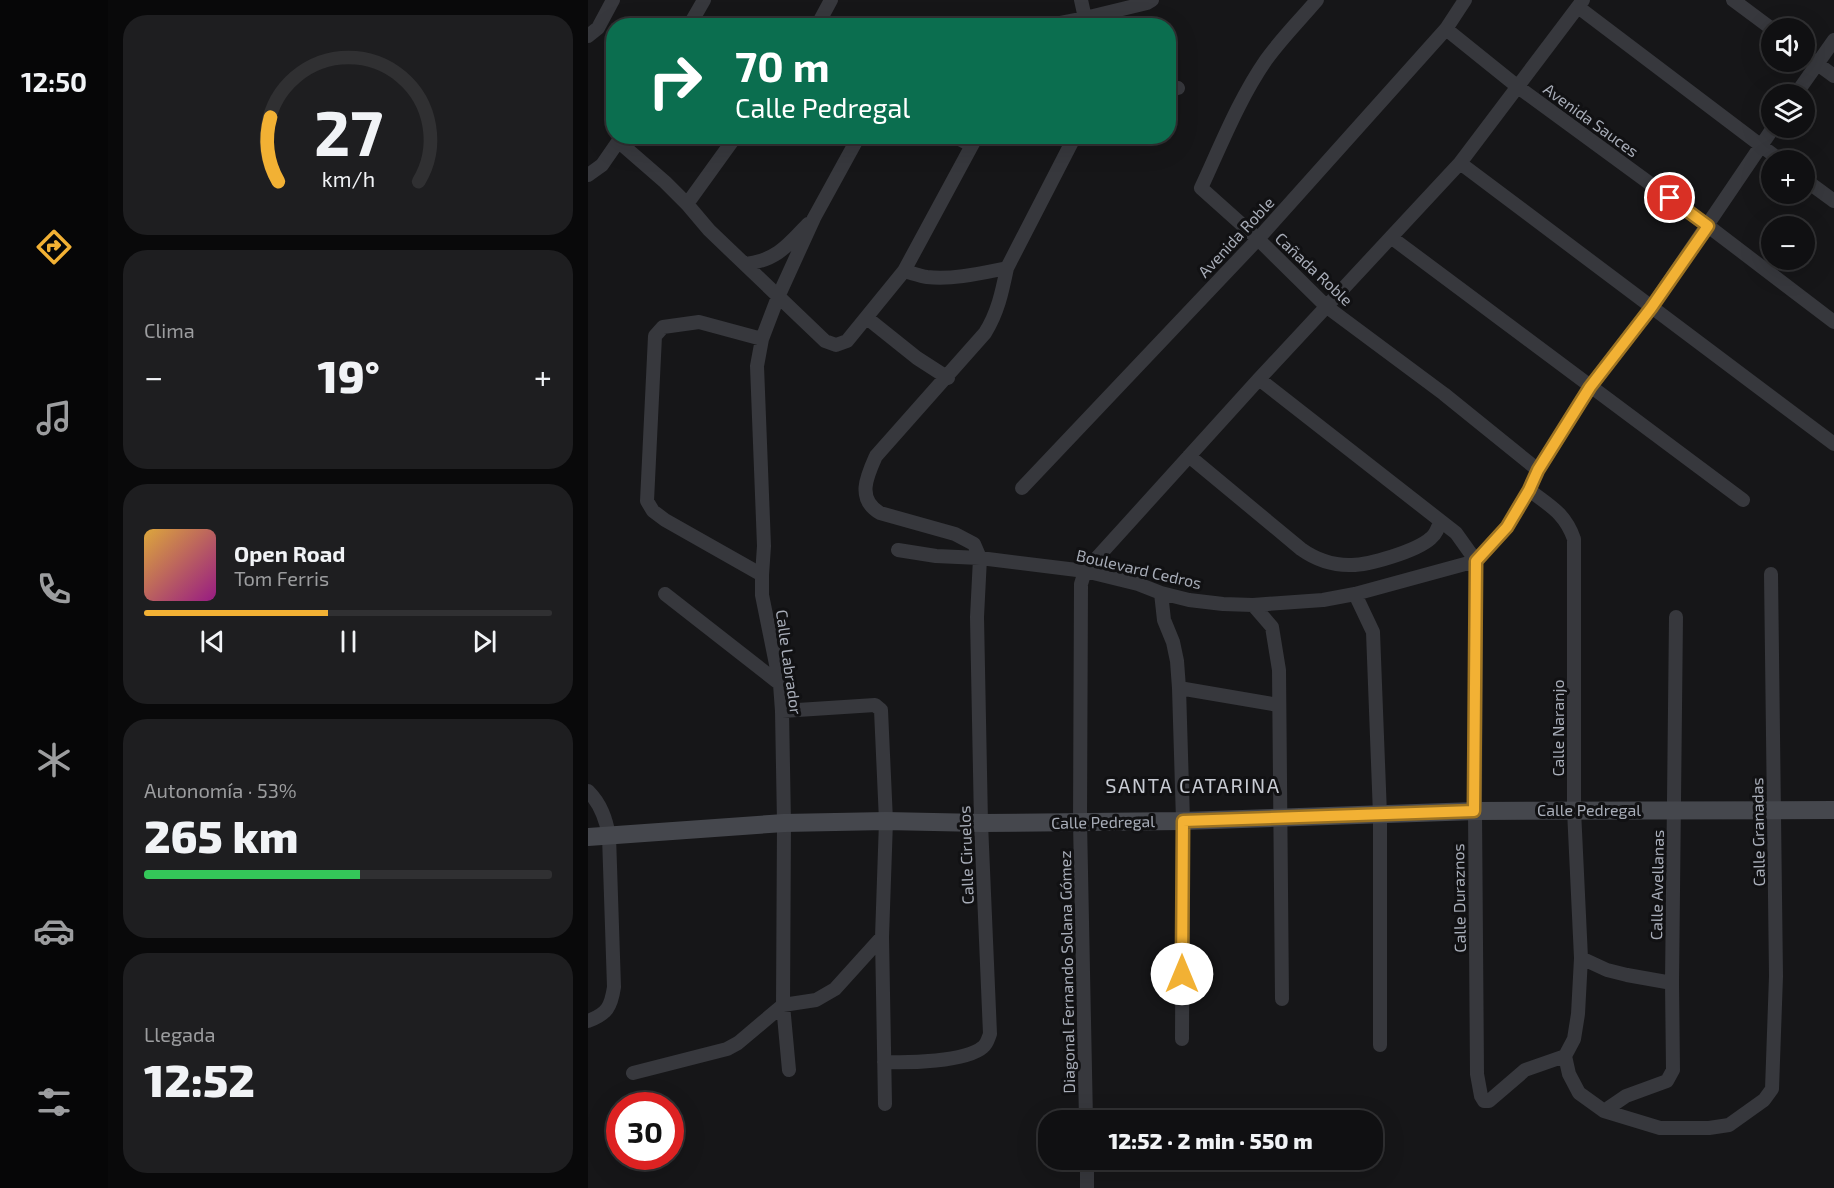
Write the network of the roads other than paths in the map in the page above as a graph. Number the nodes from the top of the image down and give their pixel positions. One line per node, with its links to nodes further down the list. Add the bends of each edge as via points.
1 (613, 0): 15 (street, via 598,28)
2 (702, 0): 10 (street)
3 (831, 0): 11 (street)
4 (1082, 0): 12 (street)
5 (1152, 0): 12 (street)
6 (1317, 0): 38 (street, Cañada Roble, via 1255,78 1201,188)
7 (1732, 0): 13 (street)
8 (1461, 3): 14 (street, Avenida Roble)
9 (1580, 4): 20 (street); 28 (street)
10 (693, 18)
11 (821, 18)
12 (1086, 18)
13 (1761, 21)
14 (1446, 29): 20 (street, Avenida Sauces); 38 (street, Avenida Roble)
15 (588, 36)
16 (1834, 40): 17 (street)
17 (1817, 63): 18 (street); 19 (street)
18 (1834, 76)
19 (1803, 84)
20 (1518, 87): 30 (street); 36 (street, Avenida Sauces)
21 (1766, 138): 28 (street)
22 (617, 144): 31 (street, via 602,165)
23 (625, 144): 34 (street)
24 (730, 144): 34 (street)
25 (855, 144): 35 (street)
26 (972, 144): 41 (street)
27 (1071, 144): 40 (street)
28 (1761, 146): 29 (street); 36 (street)
29 (1766, 150)
30 (1460, 163): 37 (street); 44 (street)
31 (588, 175)
32 (1815, 187): 33 (street)
33 (1834, 201)
34 (687, 204): 39 (street)
35 (814, 218): 39 (street, via 775,256); 42 (street, Calle Labrador)
36 (1708, 226): 44 (street); 46 (street, Avenida Sauces)
37 (1392, 238): 43 (street); 50 (street)
38 (1258, 239): 43 (street, Cañada Roble); 54 (street, Avenida Roble)
39 (746, 264): 42 (street)
40 (1007, 268): 41 (street, via 943,277); 48 (street, via 994,318)
41 (904, 271): 45 (street)
42 (778, 297): 45 (street, via 825,341 836,345 847,341); 47 (street, Calle Labrador)
43 (1327, 307): 49 (street); 53 (street, Cañada Roble)
44 (1651, 308): 50 (street); 51 (street)
45 (867, 318): 48 (street)
46 (1834, 322)
47 (762, 339): 63 (street, Calle Labrador, via 757,366); 63 (street, via 699,322 663,327 655,336 647,494 653,511 665,520)
48 (948, 378): 59 (street, via 876,456 865,491 868,504 880,513 955,534 974,544)
49 (1259, 379): 52 (street); 57 (street)
50 (1590, 387): 53 (street); 56 (street)
51 (1834, 444)
52 (1189, 456): 57 (street, via 1301,549 1329,562 1362,565 1418,547 1435,534); 61 (street)
53 (1538, 470): 55 (street)
54 (1022, 488)
55 (1529, 490): 60 (street, via 1507,527); 75 (street, Calle Naranjo, via 1559,513 1574,539)
56 (1743, 500)
57 (1440, 522): 60 (street, via 1456,533)
58 (898, 550): 59 (street, Boulevard Cedros)
59 (980, 558): 61 (street, Boulevard Cedros); 85 (street, Calle Ciruelos, via 977,617)
60 (1476, 561): 66 (street, Boulevard Cedros); 78 (street, Calle Duraznos)
61 (1085, 571): 64 (street, Boulevard Cedros); 83 (street, Diagonal Fernando Solana Gómez, via 1081,584)
62 (1771, 574): 74 (street, Calle Granadas)
63 (762, 575): 69 (street, Calle Labrador, via 762,595)
64 (1161, 593): 67 (street, Boulevard Cedros, via 1212,603); 70 (street, via 1164,620 1177,661)
65 (665, 594): 69 (street)
66 (1355, 594): 67 (street, Boulevard Cedros); 79 (street, via 1373,632)
67 (1253, 604): 71 (street, via 1272,627 1279,670)
68 (1676, 618): 76 (street, Calle Avellanas)
69 (780, 684): 72 (street, Calle Labrador)
70 (1179, 688): 71 (street); 81 (street)
71 (1278, 705): 80 (street)
72 (782, 711): 82 (street, via 875,705 880,710); 84 (street, Calle Labrador)
73 (588, 791): 86 (street, via 606,818)
74 (1774, 809): 76 (street, Calle Pedregal); 77 (street, Calle Pedregal); 102 (street, Calle Granadas, via 1776,976 1772,1089 1764,1100 1729,1125 1709,1128 1660,1128)
75 (1574, 810): 76 (street, Calle Pedregal); 78 (street, Calle Pedregal); 89 (street, Calle Naranjo)
76 (1675, 810): 90 (street, Calle Avellanas)
77 (1834, 810)
78 (1474, 811): 79 (street, Calle Pedregal); 96 (street, Calle Duraznos, via 1477,1074 1481,1096 1489,1101 1525,1070)
79 (1380, 815): 80 (street, Calle Pedregal); 95 (street)
80 (1281, 818): 81 (street, Calle Pedregal); 91 (street)
81 (1183, 821): 83 (street, Calle Pedregal); 94 (street)
82 (886, 822): 84 (street, Calle Pedregal); 85 (street, Calle Pedregal); 88 (street)
83 (1080, 822): 85 (street, Calle Pedregal); 101 (street, Diagonal Fernando Solana Gómez)
84 (784, 823): 86 (street, Calle Pedregal); 92 (street, Calle Labrador)
85 (981, 824): 97 (street, Calle Ciruelos, via 990,1034 987,1042 974,1052 948,1058 920,1063)
86 (609, 836): 87 (street, Calle Pedregal); 93 (street, via 613,999 609,1009)
87 (588, 837)
88 (882, 938): 92 (street, via 835,989 816,1000); 97 (street)
89 (1581, 958): 90 (street, via 1627,975); 96 (street, Calle Naranjo, via 1574,1039)
90 (1672, 982): 102 (street, Calle Avellanas, via 1673,1070 1667,1081 1626,1096)
91 (1282, 999)
92 (783, 1005): 98 (street, Calle Labrador); 99 (street, via 728,1049)
93 (588, 1021)
94 (1182, 1039)
95 (1380, 1045)
96 (1565, 1056): 102 (street, via 1579,1092)
97 (884, 1062): 100 (street)
98 (789, 1070)
99 (633, 1073)
100 (885, 1104)
101 (1086, 1110)
102 (1604, 1111)
103 (1087, 1170): 104 (street)
104 (1088, 1188)

